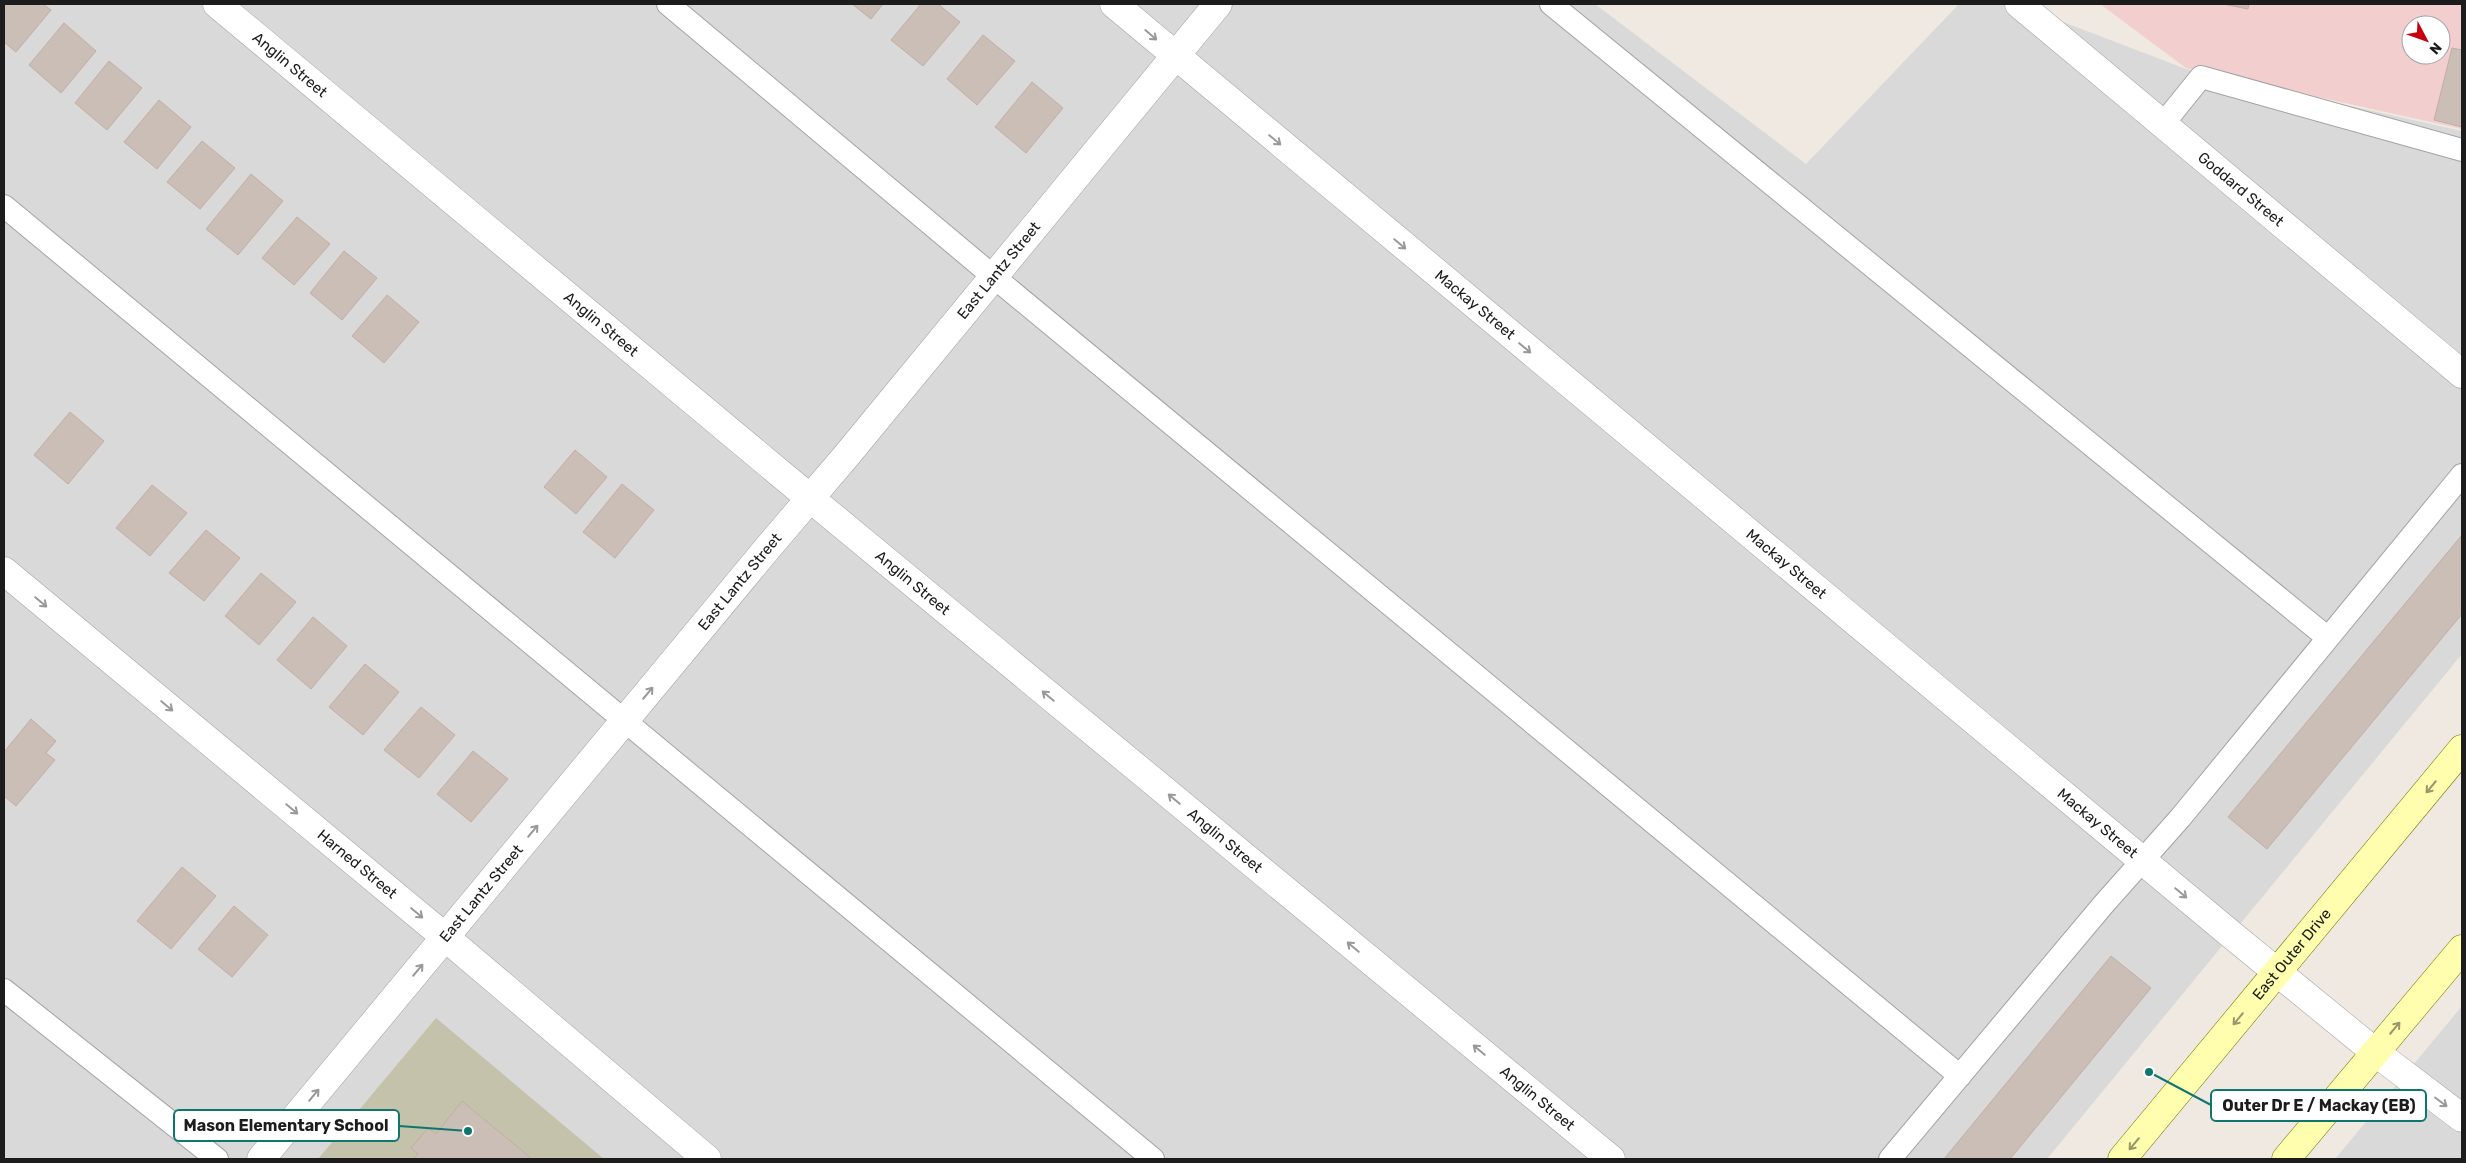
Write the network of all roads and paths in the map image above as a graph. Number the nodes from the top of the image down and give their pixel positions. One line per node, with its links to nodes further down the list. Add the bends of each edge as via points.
1 (218, 4): 14 (street, Anglin Street)
2 (668, 4): 11 (lane)
3 (1114, 4): 7 (street, Mackay Street, one-way to 7)
4 (1218, 4): 7 (street, East Lantz Street)
5 (1551, 4): 16 (lane)
6 (2019, 4): 8 (street, Goddard Street)
7 (1175, 56): 11 (street, East Lantz Street); 19 (street, Mackay Street, one-way to 19)
8 (2163, 124): 9 (lane, via 2201,77); 12 (street, Goddard Street)
9 (2462, 150)
10 (4, 206): 17 (lane)
11 (994, 277): 14 (street, East Lantz Street); 25 (lane)
12 (2462, 374)
13 (2462, 474): 16 (lane)
14 (811, 499): 17 (street, East Lantz Street, one-way to 14); 31 (street, Anglin Street, one-way to 14)
15 (4, 571): 20 (street, Harned Street, one-way to 20)
16 (2328, 638): 19 (lane)
17 (624, 721): 20 (street, East Lantz Street, one-way to 17); 30 (lane)
18 (2462, 749): 22 (main road, East Outer Drive, one-way to 22)
19 (2144, 861): 22 (street, Mackay Street, one-way to 22); 25 (lane, via 2103,905)
20 (445, 936): 28 (street, East Lantz Street, one-way to 20); 29 (street, Harned Street)
21 (2462, 949): 24 (main road, one-way to 21)
22 (2278, 972): 24 (street, Mackay Street); 33 (main road, East Outer Drive, one-way to 33)
23 (4, 990): 27 (lane)
24 (2375, 1052): 26 (street, Mackay Street, one-way to 26); 34 (main road)
25 (1960, 1076): 32 (lane)
26 (2462, 1118)
27 (217, 1159)
28 (261, 1159)
29 (707, 1159)
30 (1153, 1159)
31 (1611, 1159)
32 (1890, 1159)
33 (2122, 1159)
34 (2286, 1159)

